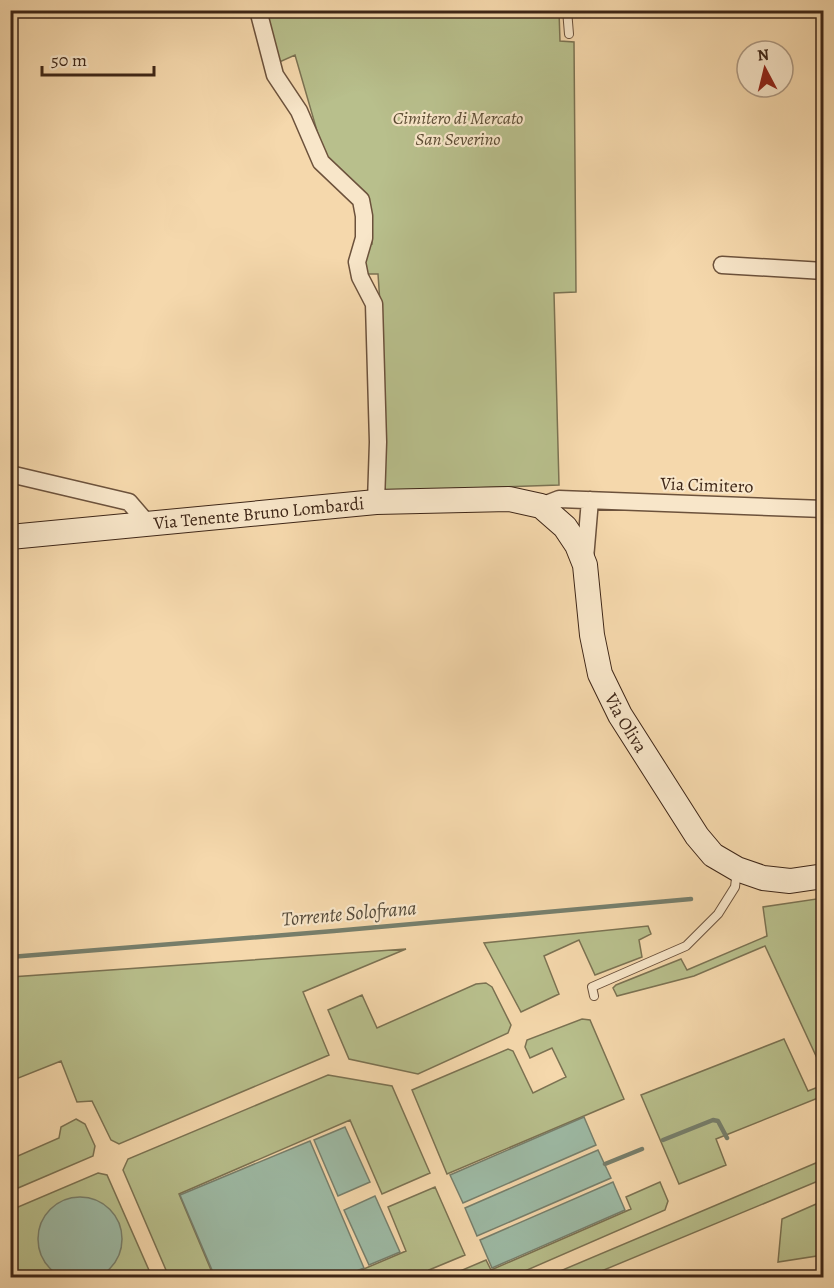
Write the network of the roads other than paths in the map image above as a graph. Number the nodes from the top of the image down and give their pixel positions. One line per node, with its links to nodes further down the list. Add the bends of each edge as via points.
1 (258, 10): 9 (street, via 275,75 299,111 321,162 361,200 364,238 357,262 374,303)
2 (567, 10): 3 (lane)
3 (568, 34)
4 (722, 265): 5 (street)
5 (824, 271)
6 (10, 474): 12 (street, via 129,502)
7 (509, 499): 9 (main road, Via Tenente Bruno Lombardi); 10 (main road, Via Oliva)
8 (590, 500): 10 (street, Via Cimitero, via 559,499); 11 (street, Via Cimitero); 13 (street); 15 (street)
9 (376, 502): 12 (main road, Via Tenente Bruno Lombardi)
10 (541, 506): 13 (main road, Via Oliva)
11 (824, 509)
12 (148, 524): 14 (main road, Via Tenente Bruno Lombardi)
13 (565, 527): 15 (main road, Via Oliva)
14 (10, 537)
15 (585, 565): 16 (main road, Via Oliva, via 600,674 620,715 697,836 713,855)
16 (737, 869): 17 (main road, Via Oliva, via 763,878 790,881); 18 (lane, via 735,886 718,914 686,946 592,987)
17 (824, 876)
18 (594, 996)

